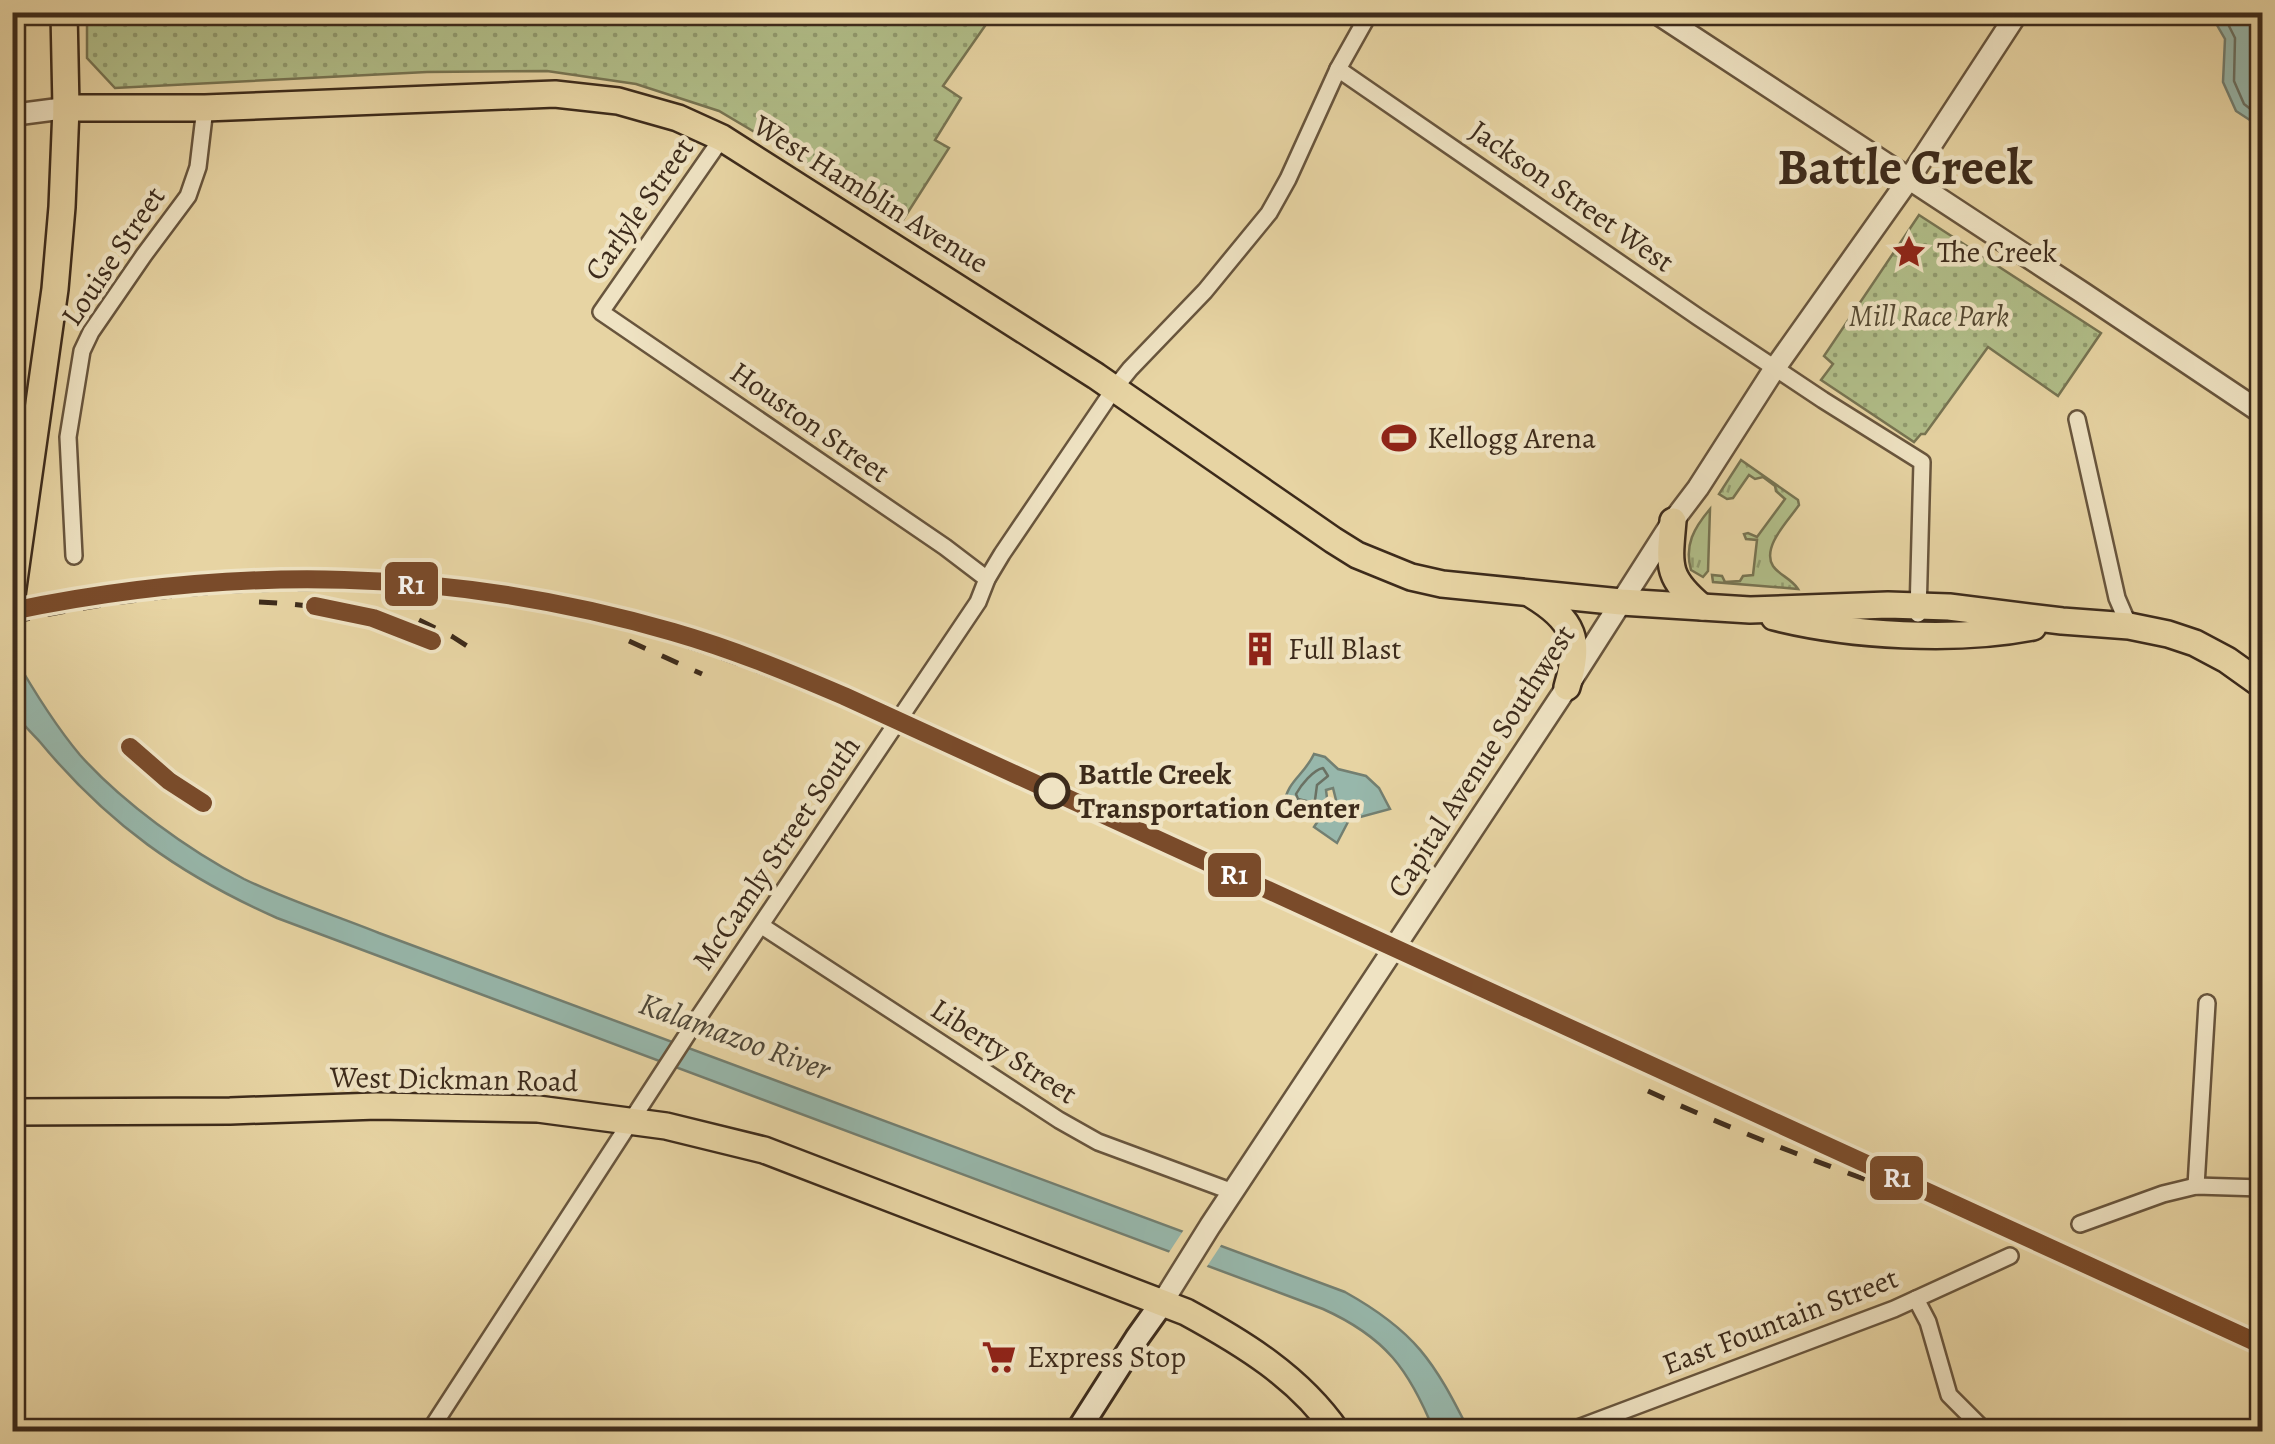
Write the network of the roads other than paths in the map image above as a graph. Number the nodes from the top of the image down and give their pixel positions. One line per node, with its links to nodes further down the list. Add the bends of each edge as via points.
1 (64, 12): 6 (main road)
2 (1370, 12): 5 (street, McCamly Street South)
3 (1655, 12): 10 (street)
4 (2018, 12): 10 (street, Capital Avenue Southwest)
5 (1338, 68): 12 (street, Jackson Street West); 13 (street, McCamly Street South, via 1269,213)
6 (66, 108): 7 (main road, West Hamblin Avenue); 8 (street, West Hamblin Avenue); 20 (main road, via 55,290)
7 (205, 108): 9 (main road, West Hamblin Avenue, via 555,94 618,100); 17 (street, Louise Street, via 188,196 82,351 68,437)
8 (12, 115)
9 (722, 138): 11 (street, Carlyle Street); 13 (main road, West Hamblin Avenue)
10 (1909, 179): 12 (street, Capital Avenue Southwest); 14 (street)
11 (601, 312): 18 (street, Houston Street)
12 (1776, 368): 16 (street, Capital Avenue Southwest); 22 (street, Jackson Street West, via 1922,462)
13 (1114, 389): 18 (street, McCamly Street South); 19 (main road, West Hamblin Avenue, via 1358,555 1442,584)
14 (2262, 413)
15 (2077, 419): 26 (street)
16 (1673, 521): 21 (street, Capital Avenue Southwest); 23 (main road, via 1671,569)
17 (74, 556)
18 (987, 579): 30 (street, McCamly Street South)
19 (1528, 592): 21 (main road, West Hamblin Avenue); 29 (main road, via 1564,618 1573,633)
20 (12, 595)
21 (1621, 602): 23 (main road, West Hamblin Avenue); 29 (street, Capital Avenue Southwest)
22 (1918, 606): 24 (main road); 25 (main road); 27 (street)
23 (1702, 607): 24 (main road, West Hamblin Avenue)
24 (1750, 610): 27 (main road, via 1806,625)
25 (2062, 621): 26 (main road); 27 (main road, via 2019,630)
26 (2129, 626): 28 (main road, via 2195,644)
27 (1918, 634)
28 (2262, 684)
29 (1567, 687): 36 (street, Capital Avenue Southwest)
30 (762, 926): 33 (street, McCamly Street South); 36 (street, Liberty Street, via 1056,1119 1098,1142)
31 (2206, 1004): 34 (street)
32 (12, 1112): 33 (main road, West Dickman Road, via 413,1106 538,1109)
33 (632, 1122): 40 (main road, West Dickman Road, via 764,1150); 41 (street, McCamly Street South)
34 (2196, 1186): 35 (street); 37 (street)
35 (2262, 1188)
36 (1233, 1192): 40 (street, Capital Avenue Southwest)
37 (2080, 1224)
38 (2010, 1256): 39 (street, East Fountain Street)
39 (1916, 1299): 44 (street, East Fountain Street); 45 (street, via 1949,1395)
40 (1162, 1303): 42 (main road, Capital Avenue Southwest); 43 (main road, West Dickman Road, via 1280,1370)
41 (429, 1432)
42 (1077, 1432)
43 (1337, 1432)
44 (1567, 1432)
45 (1986, 1432)

